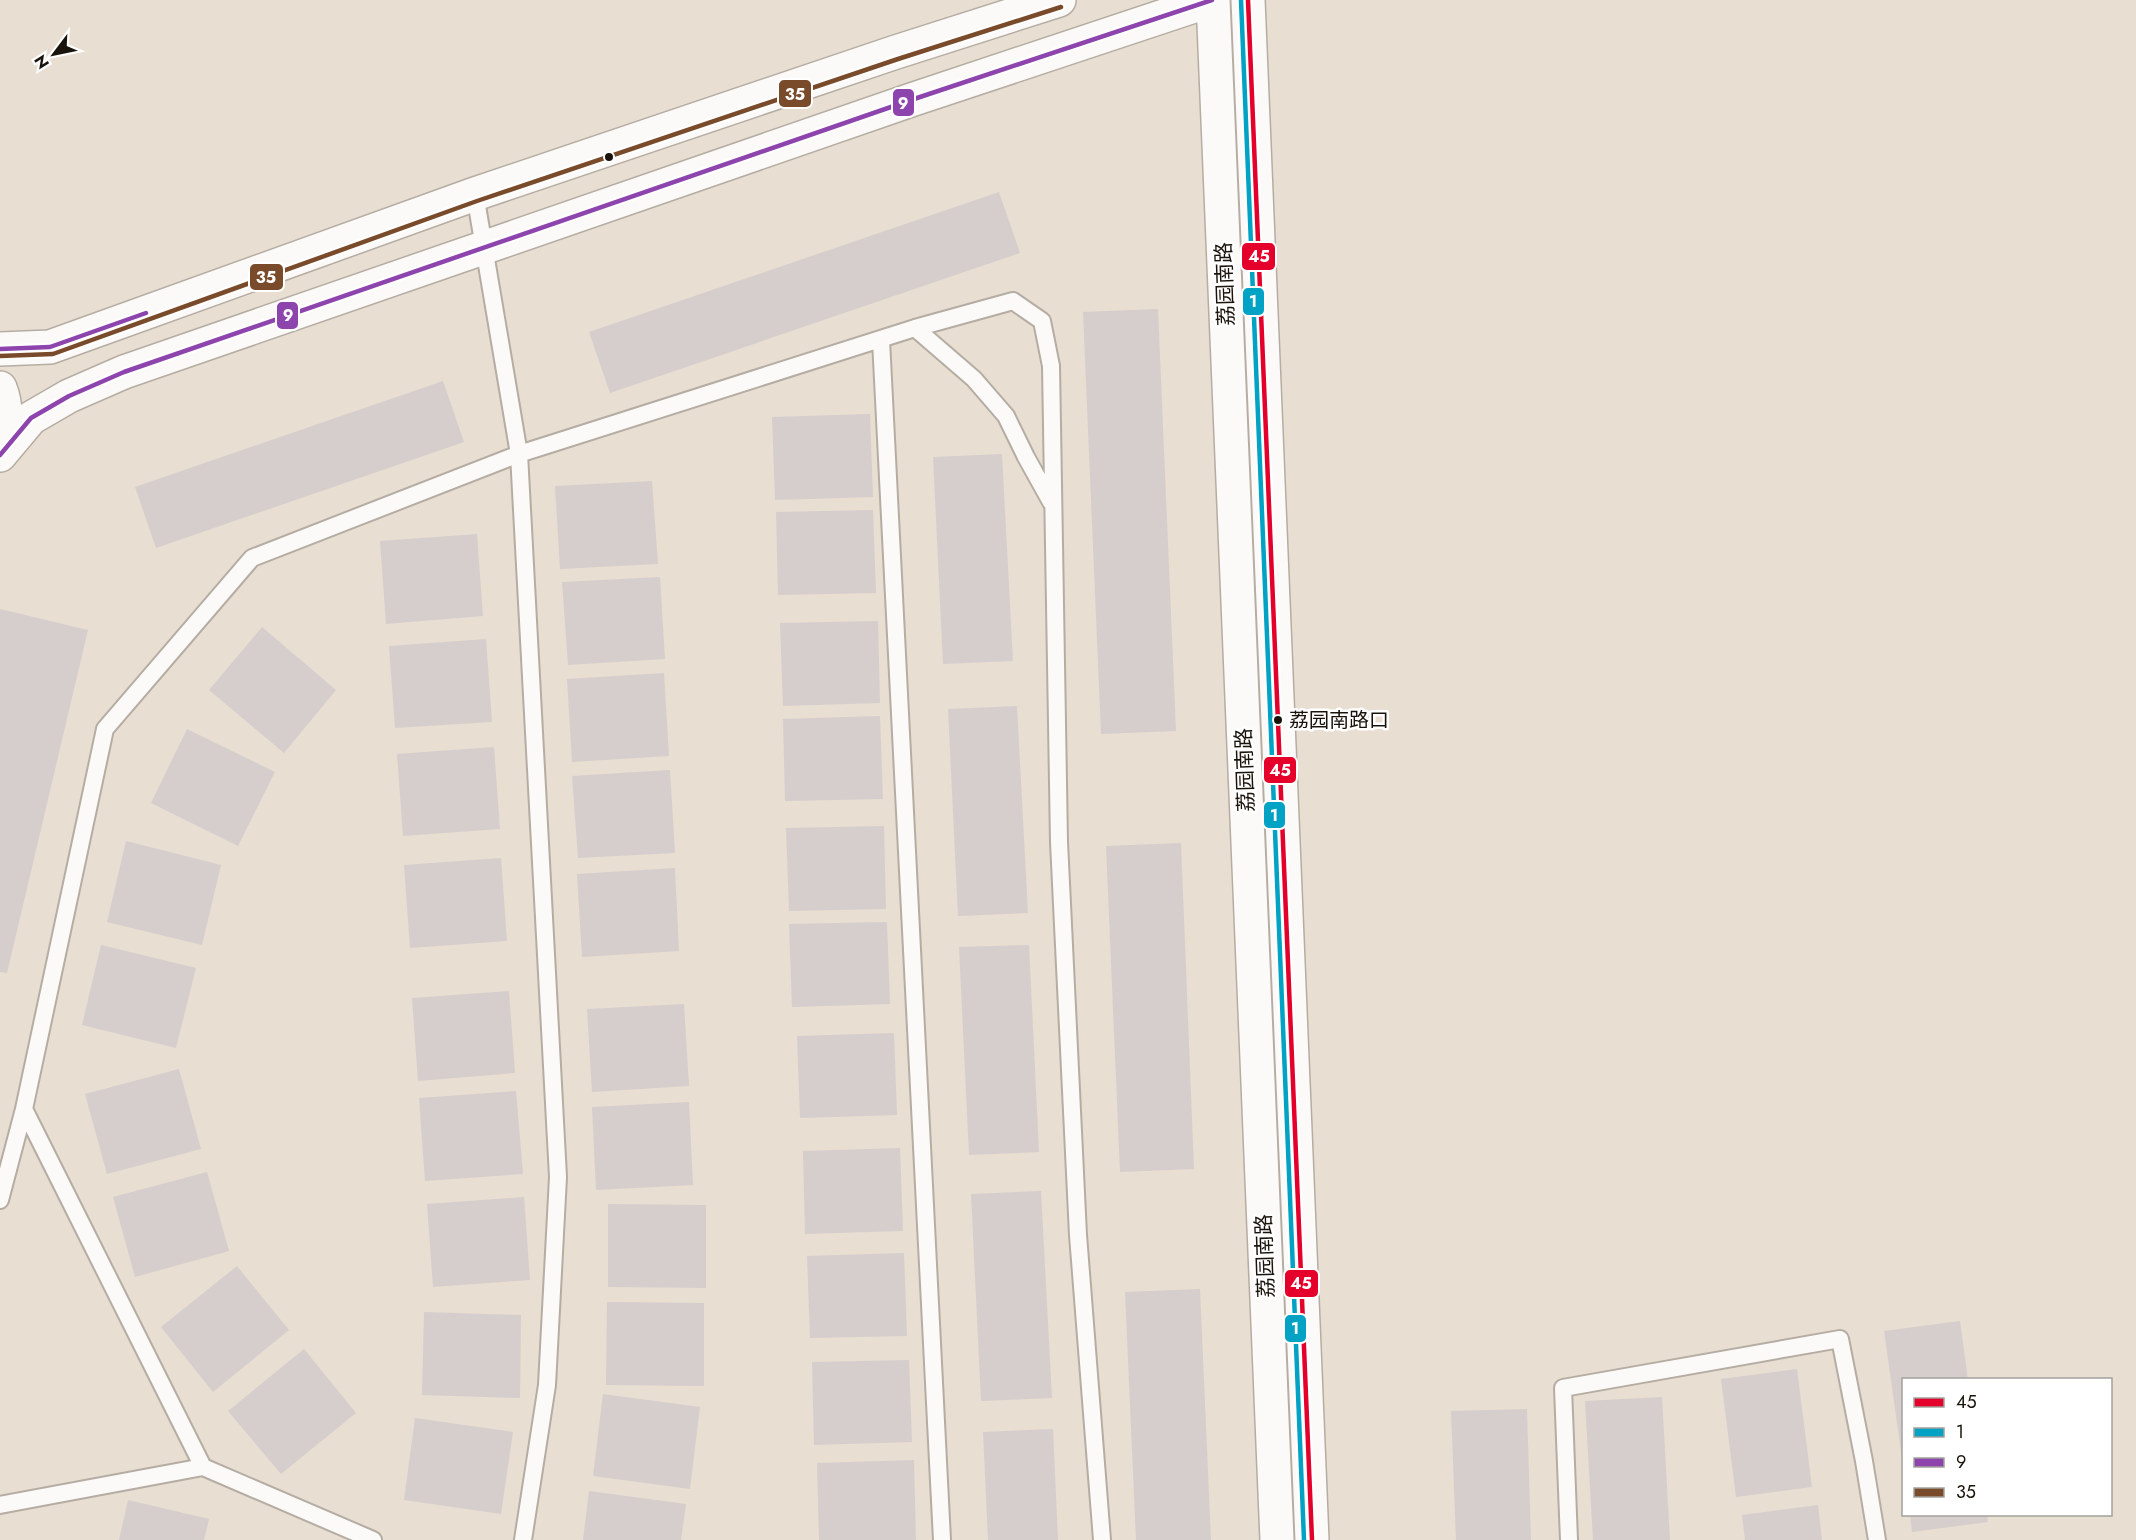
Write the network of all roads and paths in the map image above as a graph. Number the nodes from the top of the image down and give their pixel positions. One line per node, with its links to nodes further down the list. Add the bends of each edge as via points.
1 (1059, 0): 4 (main road)
2 (1213, 0): 5 (main road); 22 (main road, 荔园南路)
3 (1248, 0): 23 (main road, 荔园南路)
4 (475, 194): 5 (lane); 8 (main road, via 50,347)
5 (484, 246): 11 (lane); 12 (main road, via 124,372 31,418)
6 (915, 328): 7 (lane); 13 (lane, via 974,379 1006,416); 13 (lane, via 1013,301 1042,321 1051,366)
7 (881, 340): 11 (lane); 20 (lane)
8 (0, 349)
9 (0, 388): 10 (main road, via 5,430)
10 (0, 448)
11 (519, 453): 14 (lane, via 252,558 105,729); 19 (lane, via 558,1177 547,1384)
12 (0, 455)
13 (1052, 504): 21 (lane, via 1059,842 1078,1235)
14 (24, 1109): 15 (lane); 16 (lane)
15 (0, 1200)
16 (203, 1467): 17 (lane); 18 (lane)
17 (0, 1505)
18 (374, 1540)
19 (523, 1540)
20 (942, 1540)
21 (1102, 1540)
22 (1277, 1540)
23 (1312, 1540)
24 (1569, 1540): 25 (lane, via 1563,1388 1840,1339)
25 (1877, 1540)

